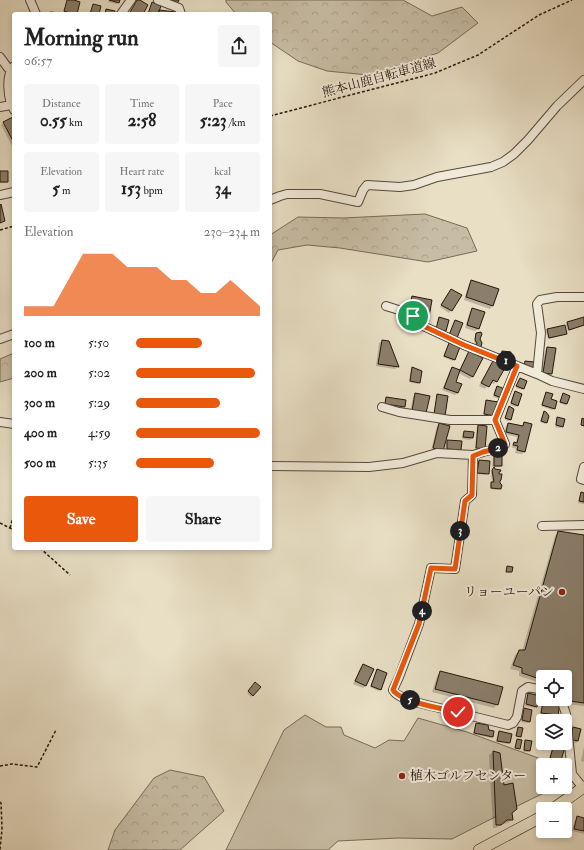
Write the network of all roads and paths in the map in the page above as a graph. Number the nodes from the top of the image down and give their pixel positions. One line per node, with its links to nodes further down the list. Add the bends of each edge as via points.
1 (30, 0): 5 (street)
2 (131, 0): 6 (street)
3 (158, 0): 7 (street, via 179,8)
4 (572, 0): 14 (path, 熊本山鹿自転車道線, via 539,15 478,54 435,73)
5 (35, 12)
6 (122, 12)
7 (180, 12)
8 (0, 57): 9 (street, via 8,68)
9 (12, 68): 11 (street, via 8,81)
10 (584, 80): 17 (street, via 514,154 492,167 437,177 414,185 367,185 358,202 320,194 287,194)
11 (12, 103)
12 (0, 107): 13 (street)
13 (12, 108)
14 (272, 115)
15 (12, 192): 16 (street)
16 (0, 195)
17 (272, 199)
18 (12, 227): 19 (path)
19 (0, 230)
20 (584, 297): 25 (street, via 557,297 540,300 537,304 541,333)
21 (386, 306): 24 (street, via 413,316 419,324 464,345)
22 (12, 335): 23 (street)
23 (0, 339)
24 (517, 366): 25 (street); 28 (street)
25 (536, 374): 26 (street, via 552,382)
26 (584, 389)
27 (382, 406): 28 (street, via 399,412 450,420)
28 (495, 420): 31 (street, via 505,444 503,447)
29 (0, 422): 30 (street)
30 (12, 424)
31 (473, 456): 32 (street, via 437,453 403,463 369,467); 42 (street, via 472,495 465,501 455,569 431,568 419,624 393,690 415,702 508,725 513,724 517,717 522,691 528,687)
32 (272, 466)
33 (584, 468): 34 (street)
34 (584, 480)
35 (12, 521): 39 (path)
36 (0, 523): 39 (path)
37 (584, 525): 38 (street)
38 (542, 526)
39 (10, 528)
40 (42, 550): 41 (path)
41 (70, 575)
42 (536, 689)
43 (563, 706): 46 (street, via 572,774)
44 (56, 730): 45 (path, via 37,767 12,764)
45 (0, 766)
46 (583, 787): 48 (highway)
47 (0, 802): 50 (path)
48 (563, 802)
49 (536, 820): 51 (highway)
50 (0, 850)
51 (479, 850)

